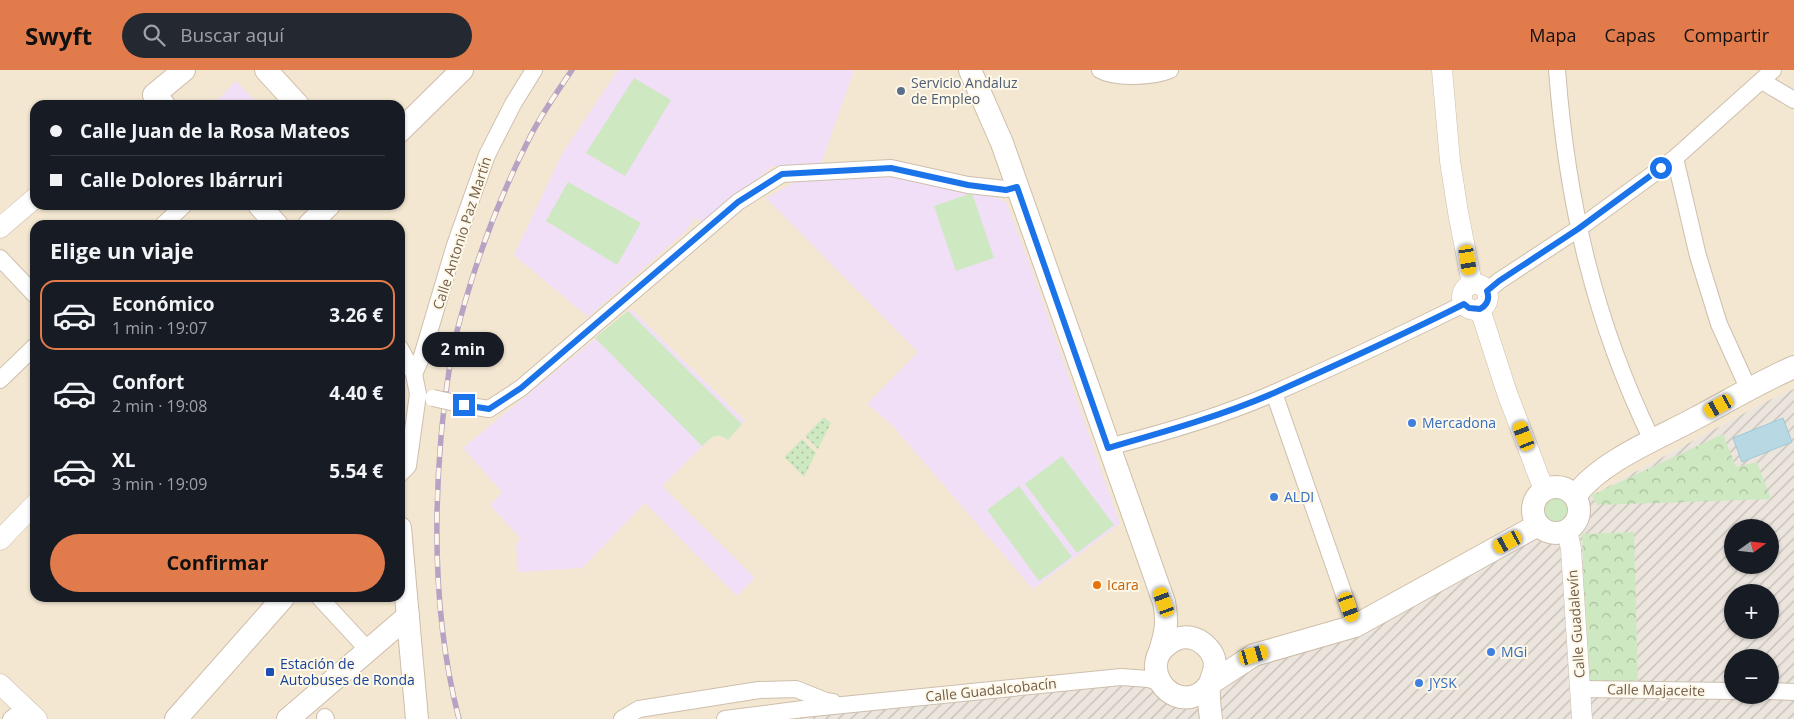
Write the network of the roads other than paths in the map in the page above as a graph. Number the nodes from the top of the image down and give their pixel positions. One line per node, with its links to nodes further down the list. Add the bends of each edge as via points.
1 (184, 70): 11 (main road)
2 (266, 70): 12 (main road)
3 (462, 70): 14 (main road)
4 (534, 70): 32 (street, Calle Antonio Paz Martín, via 487,155)
5 (970, 70): 16 (main road)
6 (1100, 70): 7 (street, via 1106,74 1130,76)
7 (1170, 70)
8 (1442, 70): 28 (street, via 1450,161)
9 (1557, 70): 25 (street, via 1562,128)
10 (1768, 76): 13 (street); 15 (street)
11 (156, 100)
12 (291, 100)
13 (1794, 100)
14 (405, 126)
15 (1675, 158): 25 (street); 34 (street, via 1698,256 1719,324)
16 (1017, 187): 36 (street, bridge, via 1006,190 968,185 891,168 782,174 738,202 521,388 489,409); 38 (main road)
17 (30, 202): 24 (street)
18 (179, 210): 21 (street)
19 (264, 210): 22 (main road)
20 (324, 210): 23 (main road)
21 (168, 220)
22 (272, 220)
23 (314, 220)
24 (0, 228)
25 (1578, 229): 28 (street); 37 (street, via 1608,336)
26 (0, 258): 27 (street)
27 (30, 290)
28 (1476, 297): 35 (street); 40 (street)
29 (30, 351): 33 (street)
30 (405, 357): 32 (street)
31 (1794, 367): 34 (main road)
32 (414, 374): 36 (street)
33 (0, 380)
34 (1748, 388): 37 (main road)
35 (1274, 393): 38 (street, via 1192,423); 51 (street)
36 (426, 396): 39 (street)
37 (1652, 440): 41 (main road, via 1593,476)
38 (1108, 448): 49 (main road)
39 (405, 469)
40 (1544, 490): 41 (main road, via 1564,488); 43 (main road, via 1534,503)
41 (1574, 496): 44 (main road, via 1579,510 1577,521)
42 (30, 509): 45 (street)
43 (1538, 525): 44 (main road, via 1550,533); 51 (main road)
44 (1567, 530): 60 (street, Calle Guadalevín)
45 (0, 540)
46 (405, 583): 50 (main road)
47 (279, 602): 66 (main road)
48 (324, 602): 53 (street)
49 (1164, 602): 52 (main road, via 1184,628); 55 (main road, via 1168,620)
50 (408, 616): 53 (main road); 68 (main road)
51 (1355, 626): 54 (main road)
52 (1201, 642): 54 (main road, via 1231,652); 55 (main road, via 1178,638); 58 (main road, via 1214,658 1215,672)
53 (368, 650): 67 (main road)
54 (1254, 655): 58 (main road)
55 (1158, 656): 56 (street, Calle Guadalcobacín, via 1136,672); 59 (main road, via 1156,674)
56 (1121, 677): 59 (street, Calle Guadalcobacín, via 1149,679); 64 (street, Calle Guadalcobacín)
57 (0, 684): 65 (street)
58 (1210, 684): 59 (main road, via 1198,695 1187,698); 72 (main road)
59 (1167, 689): 71 (main road, via 1187,700)
60 (1580, 689): 61 (street, Calle Majaceite); 73 (street, Calle Guadalevín)
61 (1724, 691)
62 (1779, 691): 63 (street)
63 (1794, 692)
64 (860, 704): 69 (street, Calle Guadalcobacín, via 826,701 796,689 759,690 639,709); 70 (street, Calle Guadalcobacín)
65 (24, 715)
66 (176, 719)
67 (288, 719)
68 (417, 719)
69 (622, 719)
70 (725, 719)
71 (1202, 719)
72 (1211, 719)
73 (1582, 719)

